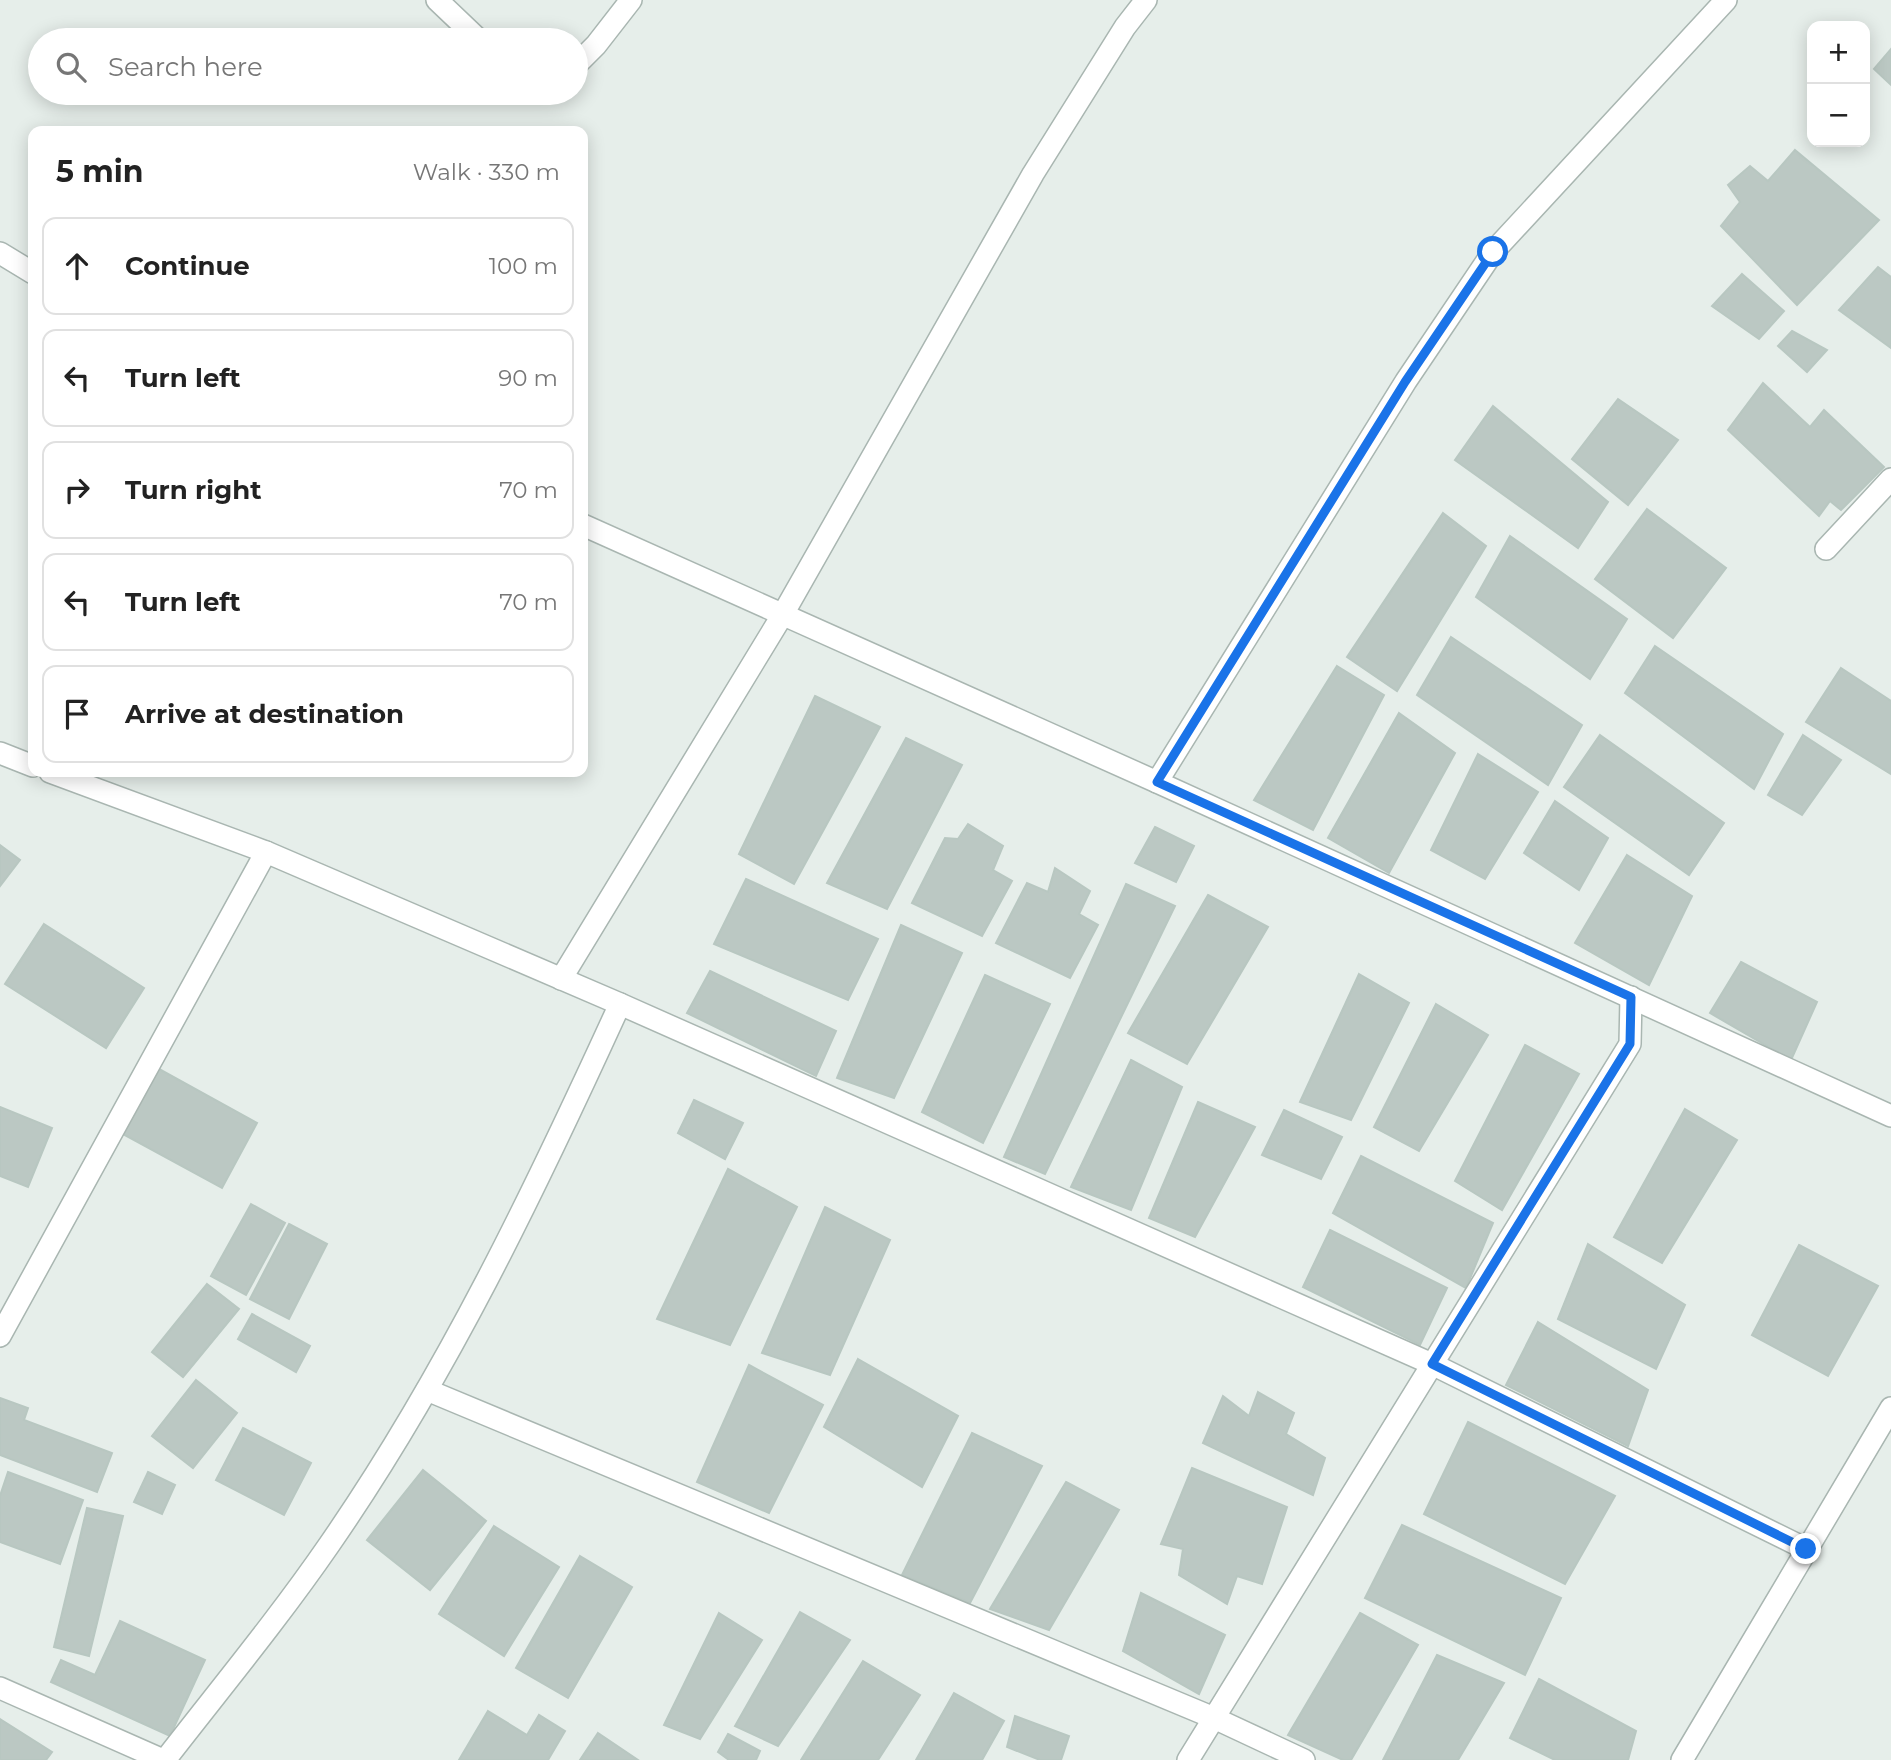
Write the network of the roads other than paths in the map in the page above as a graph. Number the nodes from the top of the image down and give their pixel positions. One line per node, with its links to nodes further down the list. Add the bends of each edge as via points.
1 (437, 0): 5 (street)
2 (631, 0): 6 (street)
3 (1146, 0): 12 (street, via 1033,174)
4 (1726, 0): 16 (street, via 1493,252 1405,382)
5 (466, 28)
6 (588, 53)
7 (0, 253): 8 (street)
8 (28, 270)
9 (1891, 479): 11 (street)
10 (588, 527): 12 (street)
11 (1826, 549)
12 (783, 614): 16 (street); 18 (street)
13 (0, 753): 14 (street)
14 (28, 763)
15 (64, 777): 17 (street)
16 (1157, 782): 19 (street)
17 (266, 852): 18 (street); 22 (street)
18 (561, 979): 20 (street)
19 (1631, 997): 21 (street); 23 (street, via 1630,1044)
20 (620, 1004): 23 (street); 24 (street, via 542,1176)
21 (1891, 1116)
22 (0, 1336)
23 (1432, 1364): 26 (street); 28 (street)
24 (427, 1390): 28 (street); 29 (street, via 330,1545)
25 (1891, 1408): 26 (street)
26 (1806, 1549): 32 (street)
27 (0, 1688): 29 (street)
28 (1214, 1718): 30 (street); 31 (street)
29 (164, 1760)
30 (1188, 1760)
31 (1304, 1760)
32 (1682, 1760)

